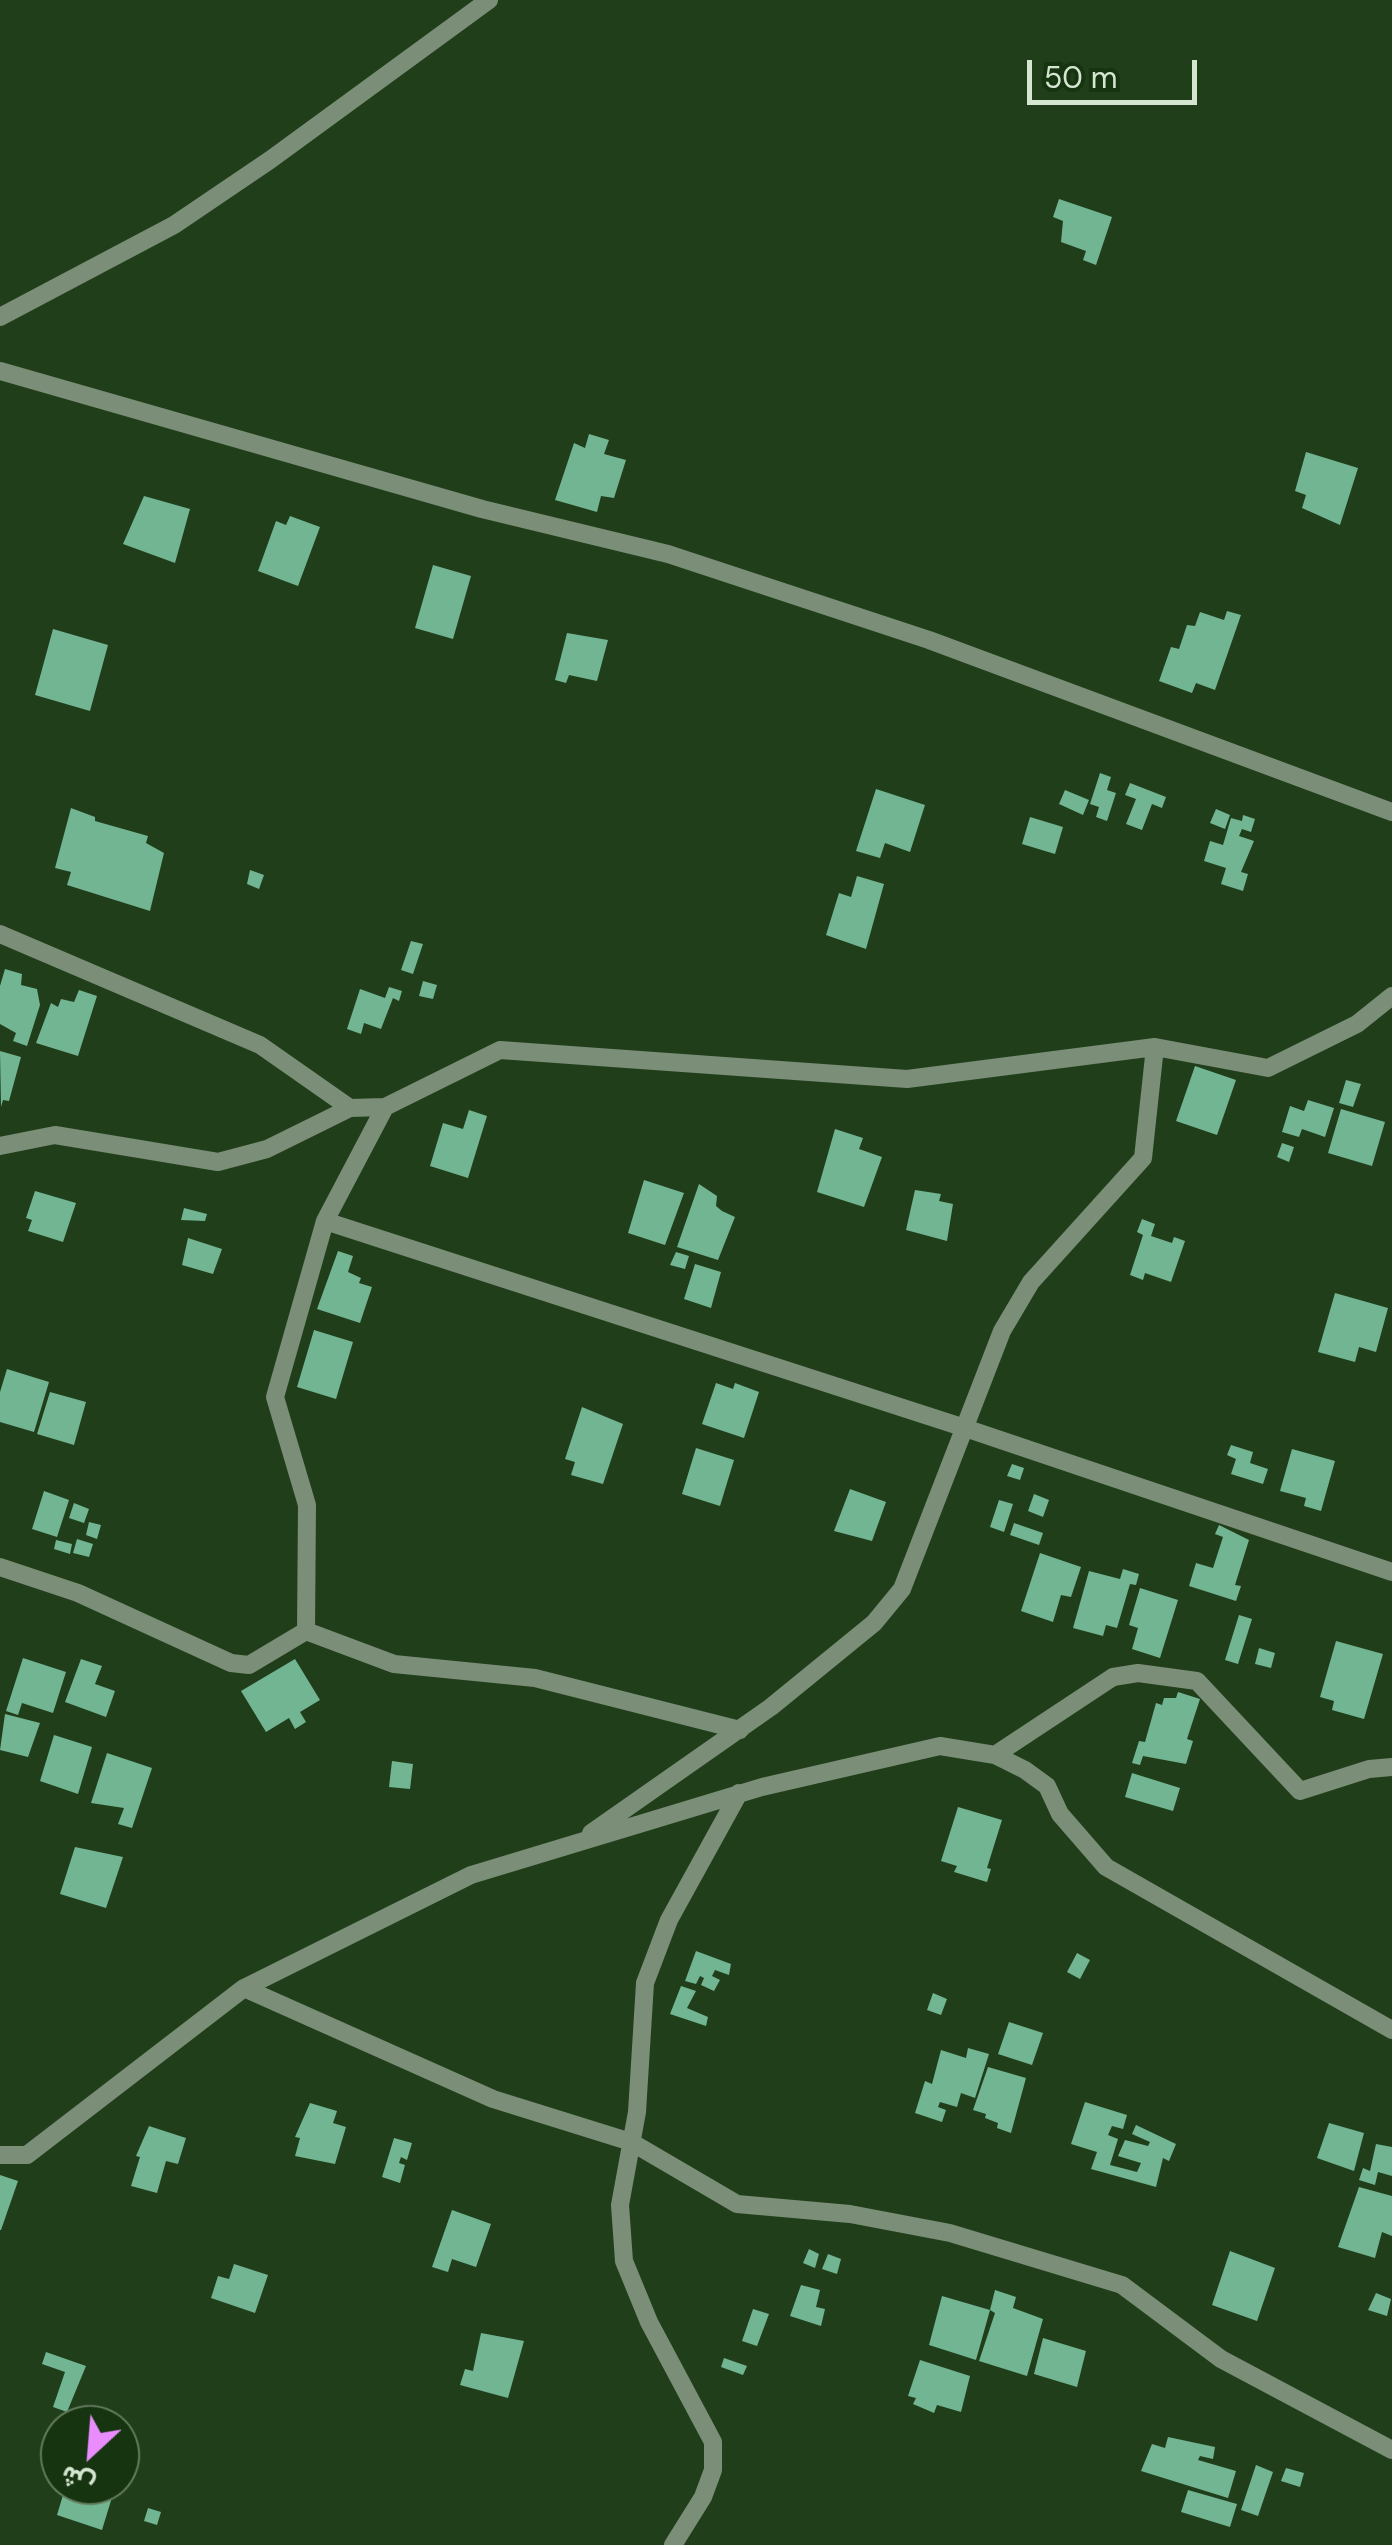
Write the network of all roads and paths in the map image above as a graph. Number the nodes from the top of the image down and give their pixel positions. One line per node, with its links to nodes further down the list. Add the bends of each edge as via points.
1 (489, 0): 2 (street, via 174,225)
2 (0, 318)
3 (0, 371): 4 (street, via 482,509 668,554 948,647)
4 (1392, 812)
5 (0, 934): 9 (street, via 260,1044)
6 (1392, 996): 7 (street, via 1357,1024 1268,1068)
7 (1155, 1047): 8 (street, via 907,1080 500,1050); 12 (street, via 1143,1158 1031,1282)
8 (385, 1107): 9 (street); 11 (street)
9 (350, 1108): 10 (street, via 267,1149 218,1162 69,1136)
10 (0, 1146)
11 (325, 1221): 12 (street); 15 (street, via 274,1397 307,1505)
12 (962, 1426): 14 (street); 16 (street, via 902,1589 874,1623)
13 (0, 1567): 15 (street, via 78,1593 231,1663 249,1665)
14 (1392, 1572)
15 (306, 1631): 16 (street, via 394,1664 536,1678)
16 (740, 1730): 20 (street)
17 (995, 1755): 18 (street, via 1113,1677 1138,1672 1197,1681 1300,1790); 19 (street, via 940,1746); 22 (street, via 1047,1786 1060,1814 1106,1868)
18 (1392, 1767)
19 (739, 1793): 20 (street); 23 (street, via 669,1920 645,1983)
20 (578, 1843): 21 (street, via 471,1876)
21 (244, 1988): 23 (street, via 493,2099); 24 (street, via 28,2155)
22 (1392, 2030)
23 (631, 2142): 25 (street, via 737,2204 950,2232 1122,2285 1221,2360); 26 (street, via 620,2205 624,2261 713,2442 708,2484)
24 (0, 2155)
25 (1392, 2450)
26 (674, 2545)

